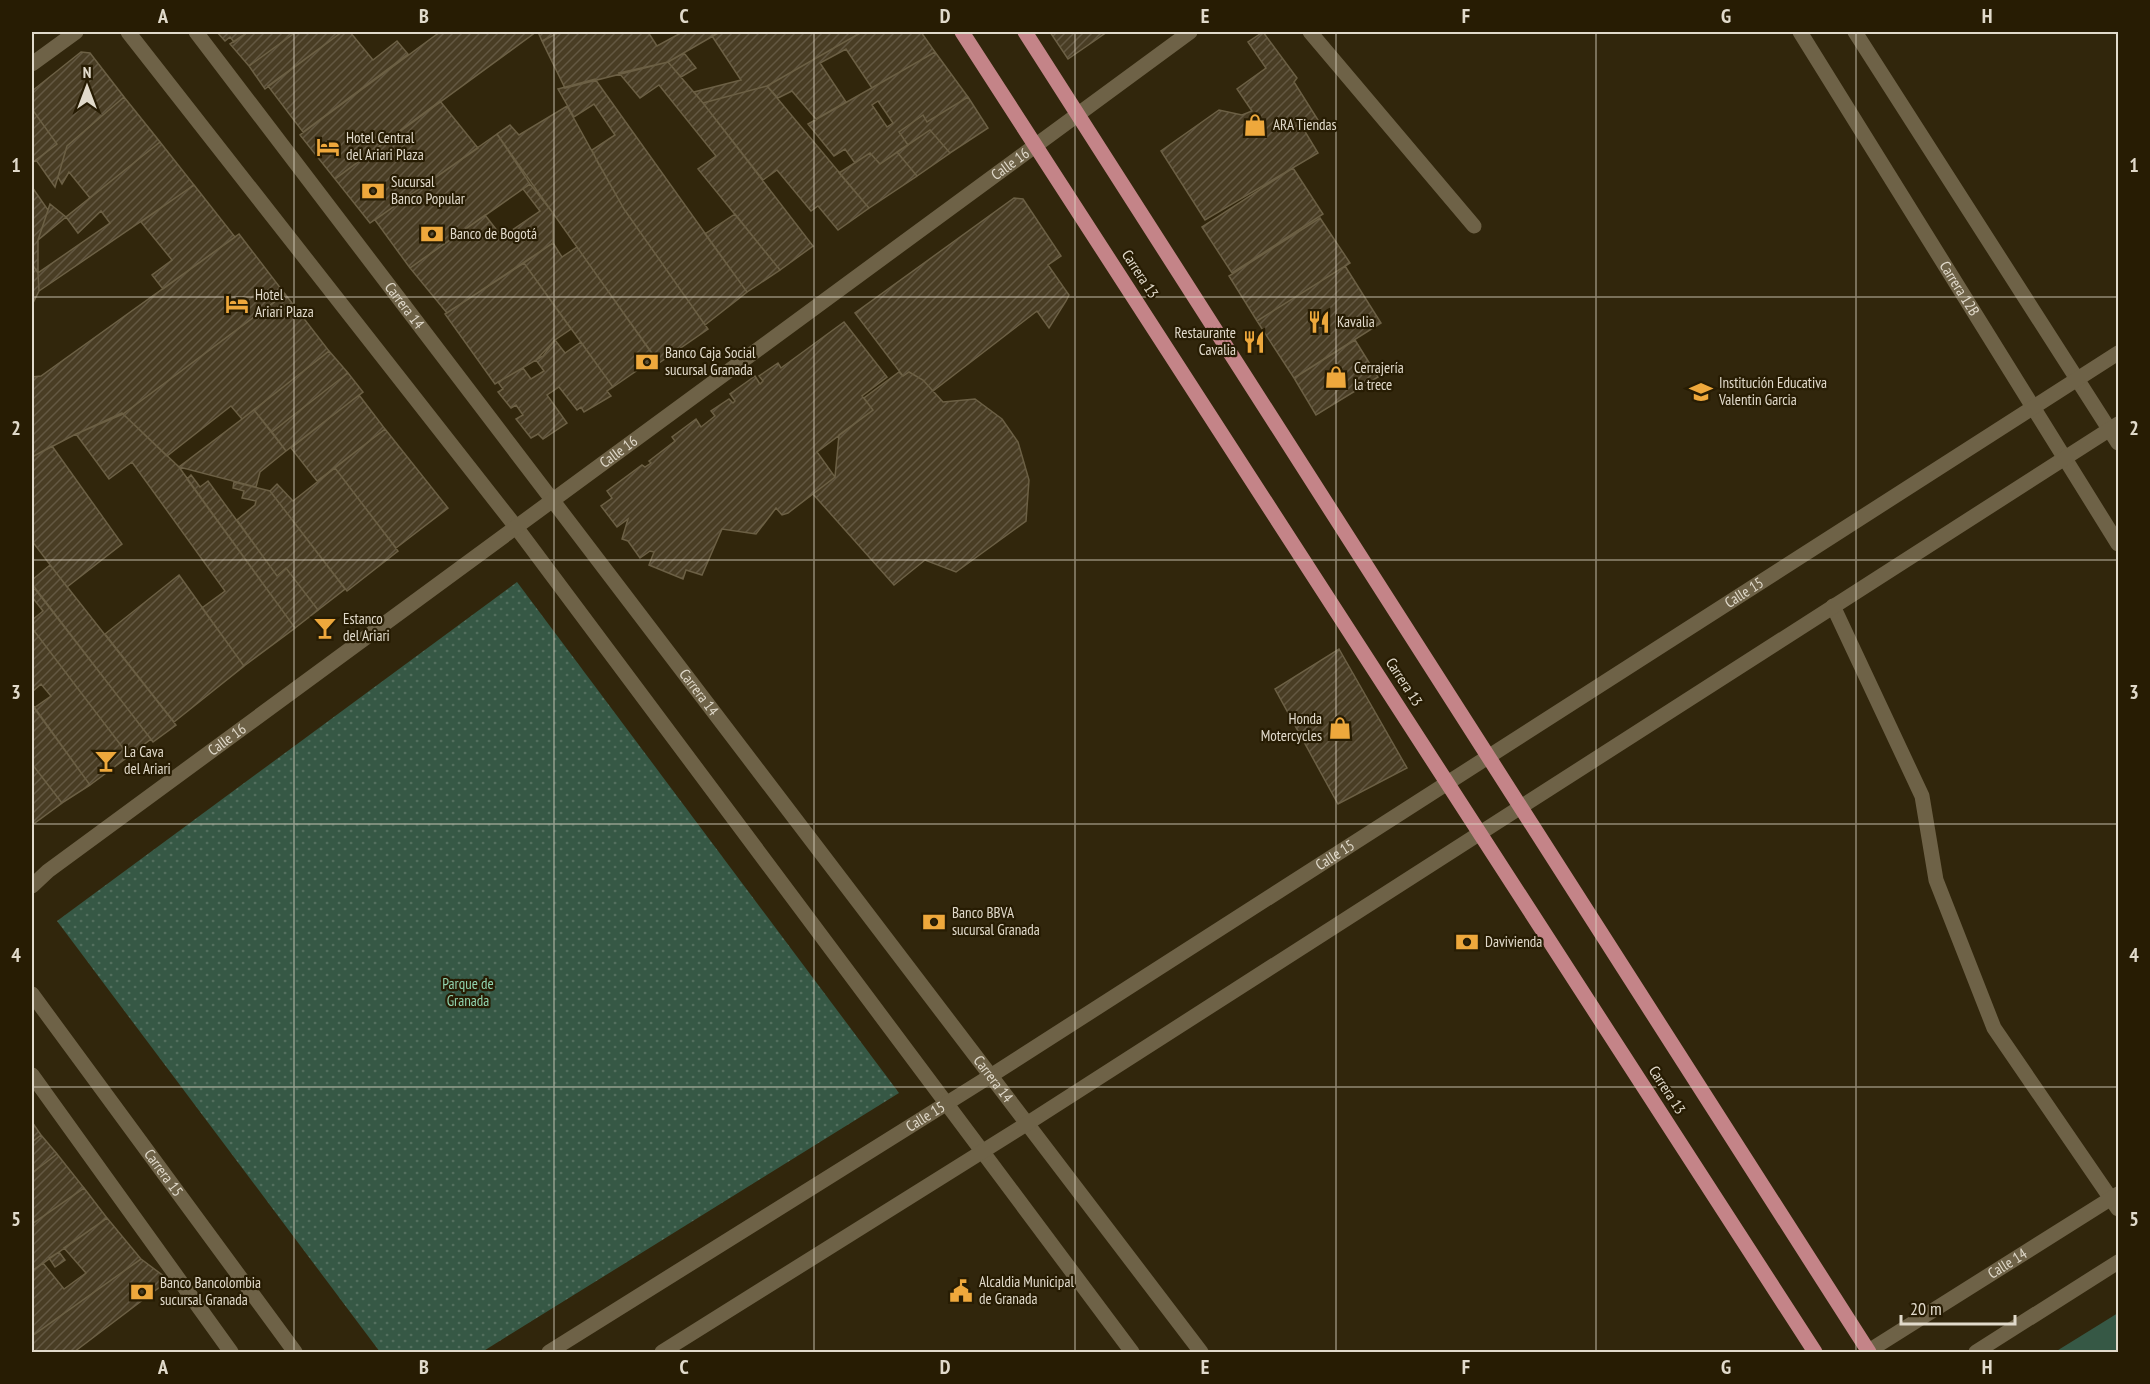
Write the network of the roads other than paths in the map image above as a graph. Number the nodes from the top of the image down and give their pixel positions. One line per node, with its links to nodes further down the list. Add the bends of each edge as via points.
1 (76, 32): 10 (street)
2 (128, 32): 21 (street)
3 (196, 32): 20 (street, Carrera 14)
4 (962, 32): 12 (main road, Carrera 13)
5 (1025, 32): 11 (main road, Carrera 13)
6 (1190, 32): 11 (street, Calle 16)
7 (1310, 32): 13 (street)
8 (1800, 32): 16 (street, Carrera 12B)
9 (1855, 32): 15 (street)
10 (32, 64)
11 (1077, 114): 12 (street, Calle 16); 24 (main road, Carrera 13)
12 (1035, 145): 20 (street, Calle 16); 25 (main road, Carrera 13)
13 (1474, 226)
14 (2118, 353): 15 (street, Calle 15)
15 (2079, 378): 16 (street, Calle 15); 17 (street)
16 (2031, 408): 19 (street, Carrera 12B); 24 (street, Calle 15)
17 (2114, 426): 18 (street); 19 (street)
18 (2118, 443)
19 (2063, 459): 22 (street, Carrera 12B); 23 (street)
20 (553, 499): 21 (street, Calle 16); 33 (street, Carrera 14)
21 (516, 527): 28 (street, Calle 16); 34 (street)
22 (2118, 544)
23 (1833, 606): 26 (street); 37 (street, via 1923,796 1936,880 1994,1028)
24 (1489, 756): 25 (street, Calle 15); 26 (main road, Carrera 13)
25 (1448, 782): 27 (main road, Carrera 13); 33 (street, Calle 15)
26 (1521, 806): 27 (street); 39 (main road, Carrera 13)
27 (1480, 833): 35 (street); 46 (main road, Carrera 13)
28 (48, 871): 29 (street, Calle 16); 30 (street, Calle 16)
29 (32, 878)
30 (32, 886)
31 (32, 994): 41 (street, Carrera 15)
32 (32, 1075): 40 (street)
33 (992, 1075): 34 (street, Calle 15); 35 (street, Carrera 14)
34 (946, 1104): 36 (street); 42 (street, Calle 15)
35 (1028, 1123): 36 (street); 45 (street, Carrera 14)
36 (982, 1152): 43 (street); 44 (street)
37 (2116, 1200): 39 (street, Calle 14)
38 (2118, 1262): 47 (street)
39 (1868, 1352)
40 (231, 1353)
41 (295, 1353)
42 (549, 1353)
43 (662, 1353)
44 (1132, 1353)
45 (1201, 1353)
46 (1815, 1353)
47 (1976, 1353)

